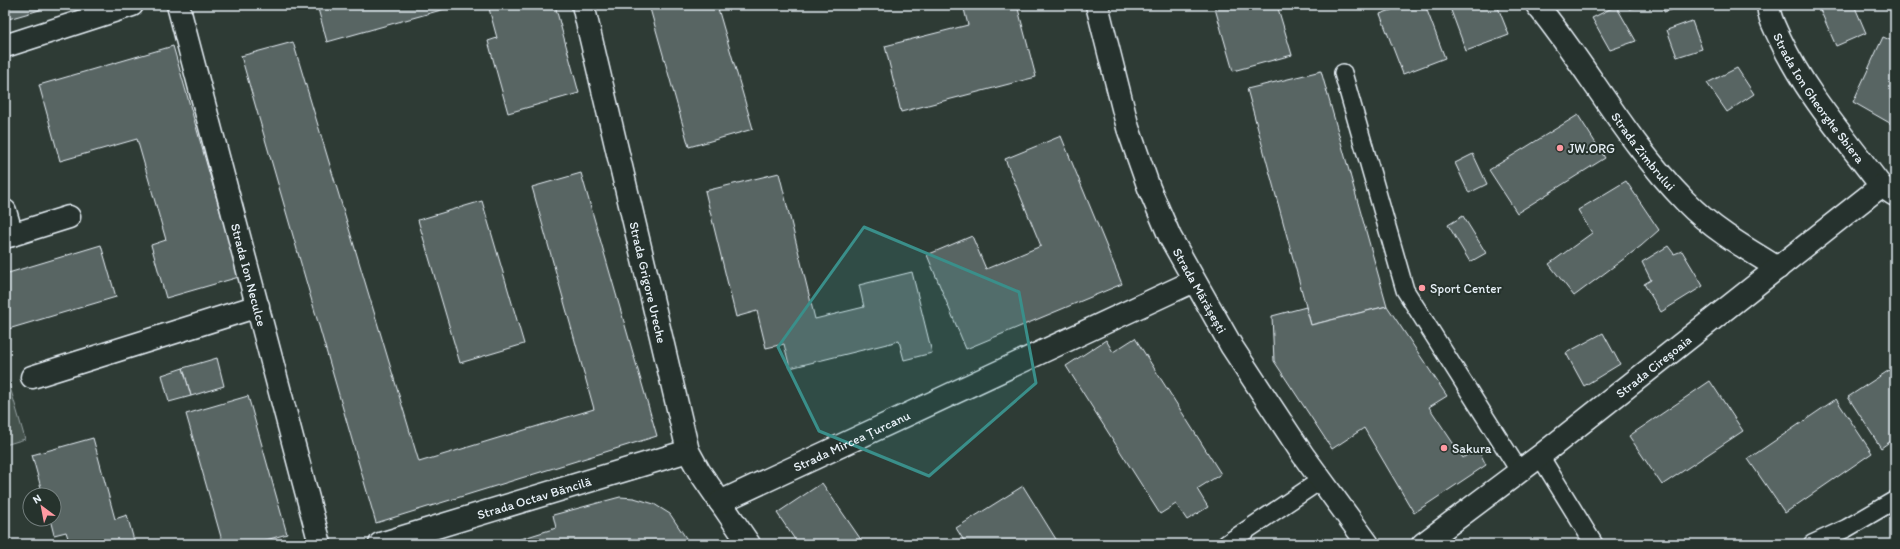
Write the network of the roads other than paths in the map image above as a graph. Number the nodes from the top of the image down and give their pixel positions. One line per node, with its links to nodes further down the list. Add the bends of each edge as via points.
1 (132, 5): 7 (street)
2 (178, 5): 15 (street, Strada Ion Neculce)
3 (583, 5): 17 (street, Strada Grigore Ureche)
4 (1097, 5): 14 (street, Strada Mărășești, via 1128,128 1149,188 1170,237)
5 (1537, 5): 13 (street, Strada Zimbrului, via 1647,159 1685,202 1727,238)
6 (1768, 5): 9 (street, Strada Ion Gheorghe Sbiera, via 1769,15 1785,50 1807,88)
7 (5, 46)
8 (1343, 73): 19 (lane, via 1405,290)
9 (1888, 190): 13 (street, Strada Cireșoaia)
10 (5, 211): 12 (street)
11 (69, 217): 12 (street)
12 (9, 236)
13 (1778, 268): 18 (street, Strada Cireșoaia)
14 (1194, 282): 20 (street, Strada Mărășești, via 1232,346); 22 (street, Strada Mircea Țurcanu)
15 (258, 306): 16 (street); 23 (street, Strada Ion Neculce)
16 (32, 377)
17 (688, 451): 22 (street, Strada Grigore Ureche); 24 (street, Strada Octav Băncilă)
18 (1540, 456): 19 (street, Strada Cireșoaia); 29 (lane)
19 (1520, 472): 28 (street, Strada Cireșoaia)
20 (1322, 480): 26 (lane); 27 (street, Strada Mărășești)
21 (1895, 500): 30 (lane, via 1847,528)
22 (720, 502): 25 (street, Strada Grigore Ureche)
23 (320, 544)
24 (380, 544)
25 (748, 544)
26 (1226, 544)
27 (1368, 544)
28 (1423, 544)
29 (1594, 544)
30 (1812, 544)

